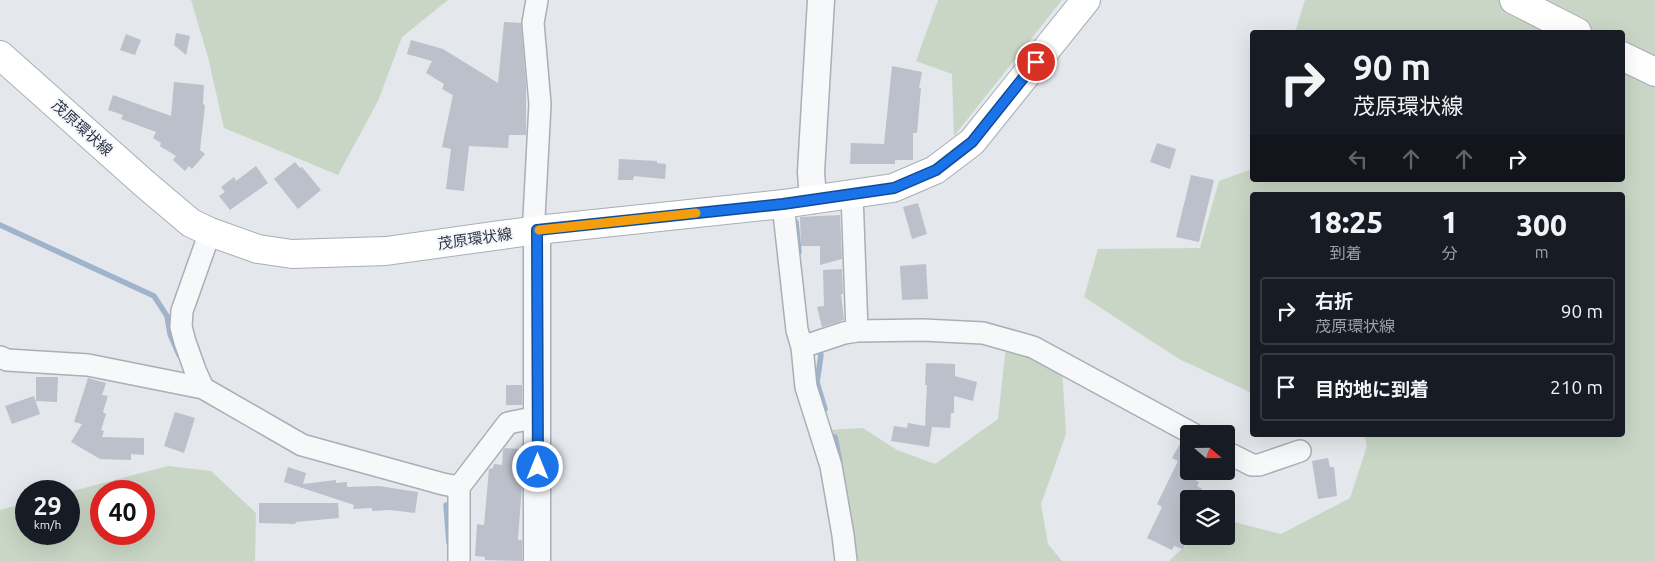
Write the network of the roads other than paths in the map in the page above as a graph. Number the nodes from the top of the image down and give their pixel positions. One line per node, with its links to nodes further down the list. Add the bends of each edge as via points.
1 (537, 0): 12 (street, via 533,23 540,104 534,217)
2 (821, 0): 10 (street, via 811,172)
3 (1086, 0): 9 (main road, 茂原環状線, via 972,142 936,170 894,188)
4 (1514, 0): 5 (main road)
5 (1573, 30)
6 (0, 54): 13 (main road, 茂原環状線, via 191,223)
7 (1625, 57): 8 (main road)
8 (1655, 72)
9 (852, 194): 10 (main road, 茂原環状線); 14 (street)
10 (813, 200): 11 (main road, 茂原環状線)
11 (783, 204): 12 (main road, 茂原環状線); 15 (street, via 797,330)
12 (537, 230): 13 (main road, 茂原環状線, via 386,251 292,254 258,249); 18 (street)
13 (210, 232): 17 (street, via 182,311 181,328)
14 (857, 331): 15 (street); 19 (street, via 983,333 1032,347)
15 (802, 347): 25 (street, via 806,387 830,466)
16 (0, 357): 17 (street, via 88,365)
17 (203, 388): 22 (street, via 302,446)
18 (538, 417): 22 (street, via 508,423); 24 (street)
19 (1180, 427)
20 (1300, 451): 21 (street, via 1259,465)
21 (1235, 456)
22 (459, 487): 23 (street)
23 (459, 561)
24 (538, 561)
25 (846, 561)

